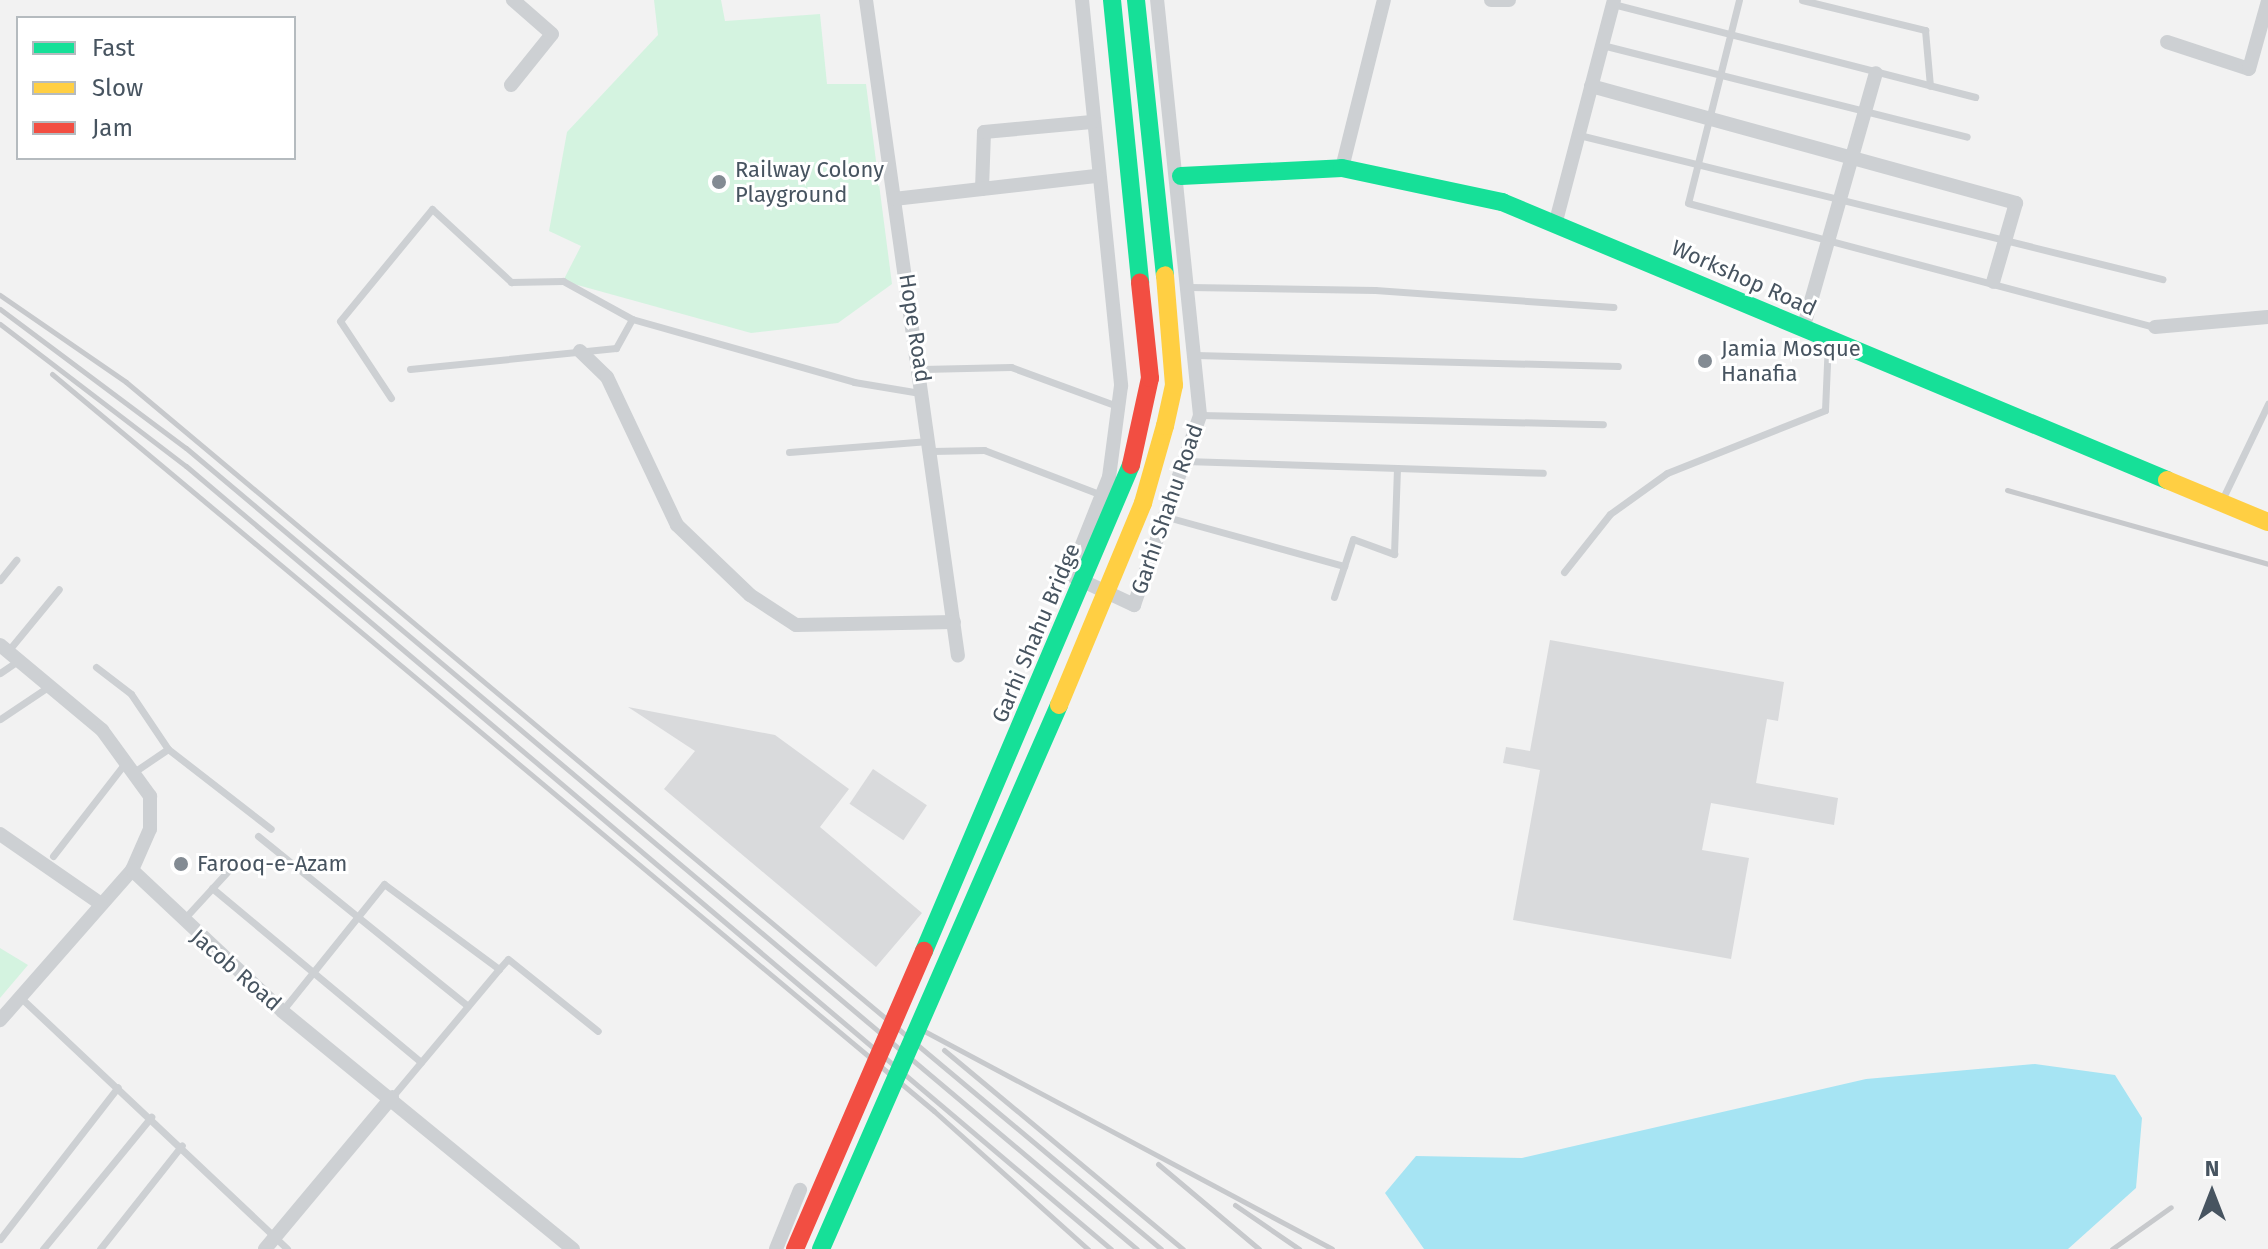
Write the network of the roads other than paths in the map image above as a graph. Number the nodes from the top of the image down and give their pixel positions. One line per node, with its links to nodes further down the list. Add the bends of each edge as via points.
1 (513, 0): 19 (street, via 552,34)
2 (866, 0): 34 (street, Hope Road)
3 (1082, 0): 25 (street, Garhi Shahu Road)
4 (1112, 0): 113 (main road, Garhi Shahu Bridge, bridge, via 1150,378 1127,484)
5 (1136, 0): 114 (main road, bridge, via 1172,341 1174,385 1165,426 1143,503 1007,830)
6 (1157, 0): 32 (street, Garhi Shahu Road)
7 (1384, 0): 30 (street)
8 (1491, 0): 9 (street)
9 (1509, 0)
10 (1739, 0): 14 (lane)
11 (1802, 0): 21 (lane, via 1925,30)
12 (2268, 1): 15 (street, via 2249,69)
13 (1614, 2): 14 (lane); 16 (street)
14 (1730, 35): 17 (lane); 18 (lane)
15 (2167, 42)
16 (1602, 45): 18 (lane); 20 (street)
17 (1876, 73): 21 (lane); 23 (street)
18 (1720, 75): 23 (lane); 24 (lane)
19 (511, 85)
20 (1591, 86): 24 (street); 26 (street)
21 (1930, 86): 22 (lane)
22 (1975, 97)
23 (1865, 112): 27 (lane); 28 (street)
24 (1709, 119): 28 (street); 29 (lane)
25 (1092, 122): 31 (street, Garhi Shahu Road); 33 (street, via 984,132)
26 (1579, 135): 29 (lane); 36 (street)
27 (1967, 137)
28 (1851, 158): 35 (street); 37 (street, via 2016,203)
29 (1698, 164): 35 (lane); 38 (lane, via 1688,203)
30 (1342, 168): 32 (main road, Workshop Road); 36 (main road, Workshop Road, via 1449,187)
31 (1096, 176): 33 (street); 56 (street, Garhi Shahu Road, via 1115,295)
32 (1181, 176): 41 (street, Garhi Shahu Road)
33 (982, 189): 34 (street)
34 (894, 199): 52 (street, Hope Road)
35 (1839, 199): 37 (lane); 38 (street)
36 (1556, 221): 46 (main road, Workshop Road)
37 (2005, 240): 39 (lane); 40 (street)
38 (1827, 241): 40 (lane); 46 (street)
39 (2162, 279)
40 (1993, 282): 45 (lane)
41 (1189, 287): 42 (lane, via 1375,290); 49 (street, Garhi Shahu Road)
42 (1613, 307)
43 (2268, 317): 45 (street)
44 (632, 319): 48 (lane, via 616,348); 53 (lane, via 854,382); 54 (lane, via 563,281 511,282 432,209 340,321)
45 (2155, 327)
46 (1803, 329): 47 (main road, Workshop Road)
47 (1828, 342): 65 (main road, Workshop Road); 70 (lane, via 1825,410 1667,473 1610,514)
48 (580, 351): 51 (lane); 74 (street, via 607,377 677,525 750,595 796,625)
49 (1195, 355): 50 (lane); 57 (street, Garhi Shahu Road)
50 (1618, 366)
51 (410, 369)
52 (922, 369): 53 (street, Hope Road); 56 (lane, via 1011,367)
53 (925, 393): 59 (street, Hope Road)
54 (391, 398)
55 (2268, 404): 65 (lane)
56 (1120, 407): 64 (street, Garhi Shahu Road)
57 (1200, 415): 58 (lane); 61 (street, Garhi Shahu Road)
58 (1603, 424)
59 (932, 446): 60 (lane); 64 (lane, via 984,450); 74 (street, Hope Road)
60 (789, 452)
61 (1185, 461): 62 (lane); 66 (street, Garhi Shahu Road)
62 (1397, 468): 63 (lane); 69 (lane, via 1394,554 1353,539)
63 (1543, 473)
64 (1102, 495): 66 (street, Garhi Shahu Road, via 1070,575 1134,605)
65 (2220, 504): 67 (main road, Workshop Road)
66 (1167, 517): 69 (lane)
67 (2268, 522)
68 (16, 560): 71 (lane)
69 (1344, 566): 73 (lane)
70 (1564, 572)
71 (0, 580)
72 (59, 589): 75 (lane)
73 (1334, 597)
74 (954, 622): 76 (street, Hope Road)
75 (9, 652): 78 (lane); 79 (street)
76 (958, 656)
77 (96, 667): 81 (lane, via 131,694)
78 (0, 673)
79 (52, 684): 80 (lane); 82 (street)
80 (0, 719)
81 (168, 749): 82 (lane); 83 (lane)
82 (130, 767): 86 (lane); 87 (street, via 150,796 150,829)
83 (271, 829)
84 (0, 834): 90 (street)
85 (258, 836): 91 (lane)
86 (53, 856)
87 (132, 870): 90 (street); 92 (street, Jacob Road)
88 (227, 872): 89 (lane)
89 (212, 888): 92 (lane); 94 (lane)
90 (101, 904): 95 (street)
91 (358, 917): 93 (lane, via 384,884); 94 (lane); 96 (lane)
92 (182, 922): 97 (street, Jacob Road)
93 (499, 969): 96 (lane); 99 (lane, via 508,959)
94 (313, 972): 97 (lane); 100 (lane)
95 (20, 997): 98 (street); 101 (lane)
96 (468, 1006): 100 (lane)
97 (282, 1011): 102 (street, Jacob Road)
98 (0, 1020)
99 (598, 1031)
100 (421, 1062): 102 (lane)
101 (118, 1087): 103 (lane); 106 (lane)
102 (392, 1097): 107 (street); 111 (street, Jacob Road)
103 (151, 1117): 104 (lane); 108 (lane)
104 (182, 1145): 107 (lane); 109 (lane)
105 (800, 1190): 112 (street)
106 (0, 1239)
107 (270, 1243): 110 (lane)
108 (43, 1249)
109 (100, 1249)
110 (287, 1249)
111 (573, 1249)
112 (777, 1249)
113 (795, 1249)
114 (821, 1249)

